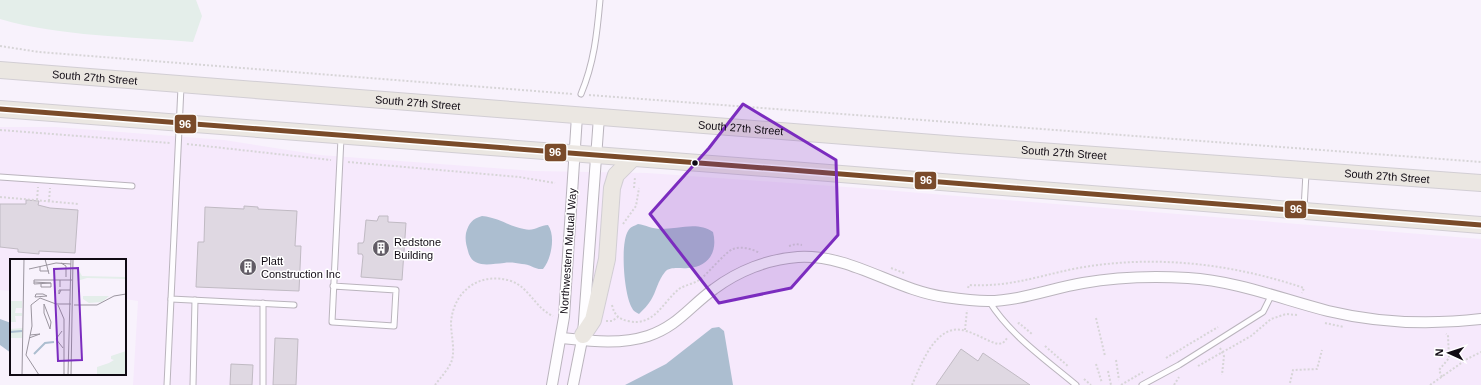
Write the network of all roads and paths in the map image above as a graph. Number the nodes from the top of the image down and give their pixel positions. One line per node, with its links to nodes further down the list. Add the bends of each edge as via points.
1 (600, 0): 5 (lane, via 591,71)
2 (0, 46): 5 (path, via 39,52)
3 (0, 70): 4 (main road, South 27th Street)
4 (182, 84): 7 (main road, South 27th Street); 9 (lane)
5 (581, 94): 17 (path)
6 (0, 109): 9 (main road)
7 (577, 116): 8 (main road, South 27th Street); 13 (street, Northwestern Mutual Way)
8 (599, 117): 14 (street, Northwestern Mutual Way); 18 (main road, South 27th Street)
9 (180, 124): 11 (main road); 12 (lane)
10 (0, 130): 12 (path)
11 (341, 137): 13 (main road); 16 (lane)
12 (179, 143): 16 (path); 44 (lane)
13 (574, 153): 14 (main road); 65 (street, Northwestern Mutual Way)
14 (597, 155): 15 (main road); 66 (street, Northwestern Mutual Way)
15 (634, 158): 32 (main road); 66 (main road, via 616,175 612,188 608,259 593,320)
16 (340, 161): 24 (path, via 512,176); 40 (lane)
17 (1481, 162)
18 (1306, 171): 23 (main road, South 27th Street); 32 (lane)
19 (636, 175): 26 (path)
20 (0, 177): 21 (lane)
21 (39, 180): 22 (lane); 29 (path)
22 (50, 180): 25 (lane); 30 (path)
23 (1481, 183)
24 (555, 184)
25 (132, 186)
26 (634, 188)
27 (639, 188): 34 (path, via 636,206)
28 (0, 197): 29 (path)
29 (37, 200): 30 (path)
30 (49, 201): 31 (path)
31 (79, 204)
32 (1304, 210): 33 (main road)
33 (1481, 225)
34 (620, 228)
35 (807, 246): 36 (path, via 796,244)
36 (785, 247)
37 (766, 252): 53 (path, via 741,248 732,250 699,280 680,288 653,318 632,322)
38 (890, 267): 39 (path)
39 (909, 275)
40 (333, 286): 40 (lane, via 332,322 394,326 396,290)
41 (961, 288): 43 (path, via 968,288 969,285 1020,282 1074,269 1147,262 1211,265 1241,270 1304,288)
42 (1272, 294): 46 (street, via 1227,282 1155,276 1115,278); 55 (street, via 1329,311 1368,318 1429,323); 98 (lane, via 1263,312)
43 (1302, 294)
44 (171, 299): 45 (lane); 87 (lane)
45 (195, 300): 47 (lane); 88 (lane)
46 (989, 301): 66 (street, via 944,297 915,291 856,266 822,258 800,257 760,265 732,276 713,289 677,322 648,336 624,341); 94 (lane, via 1012,331)
47 (263, 303): 49 (lane); 89 (lane)
48 (612, 304): 53 (path, via 613,311)
49 (294, 305)
50 (967, 308): 61 (path)
51 (554, 316): 90 (path, via 546,313 526,290 512,281 488,279 475,282 459,299 453,311 452,360)
52 (1302, 316): 70 (path, via 1286,314 1271,319 1251,336)
53 (618, 317): 56 (path, via 612,321)
54 (1096, 318): 72 (path)
55 (1481, 319)
56 (599, 321)
57 (1321, 322): 60 (path)
58 (1017, 326): 63 (path, via 1019,323)
59 (1218, 327): 73 (path)
60 (1349, 327)
61 (965, 330): 64 (path, via 998,344 1003,343); 93 (path, via 949,331 935,342)
62 (1445, 333): 81 (path, via 1448,335 1449,358 1439,370)
63 (1032, 334)
64 (1008, 337)
65 (562, 338): 66 (street); 91 (street, Northwestern Mutual Way)
66 (583, 338): 92 (street, Northwestern Mutual Way)
67 (1045, 346): 77 (path)
68 (1219, 347): 70 (path)
69 (1322, 350): 86 (path, via 1317,369 1293,370)
70 (1222, 352): 76 (path); 80 (path)
71 (1481, 352): 81 (path)
72 (1105, 356)
73 (1166, 358)
74 (1116, 360): 84 (path)
75 (1096, 364): 85 (path)
76 (1198, 366)
77 (1070, 368)
78 (1108, 371): 96 (path)
79 (1143, 372): 97 (path)
80 (1222, 375)
81 (1442, 376): 100 (path)
82 (1179, 377): 99 (path)
83 (1084, 379): 95 (path)
84 (1119, 380)
85 (1102, 383)
86 (1290, 383)
87 (167, 385)
88 (193, 385)
89 (263, 385)
90 (434, 385)
91 (552, 385)
92 (573, 385)
93 (912, 385)
94 (1076, 385)
95 (1091, 385)
96 (1110, 385)
97 (1121, 385)
98 (1142, 385)
99 (1174, 385)
100 (1430, 385)

